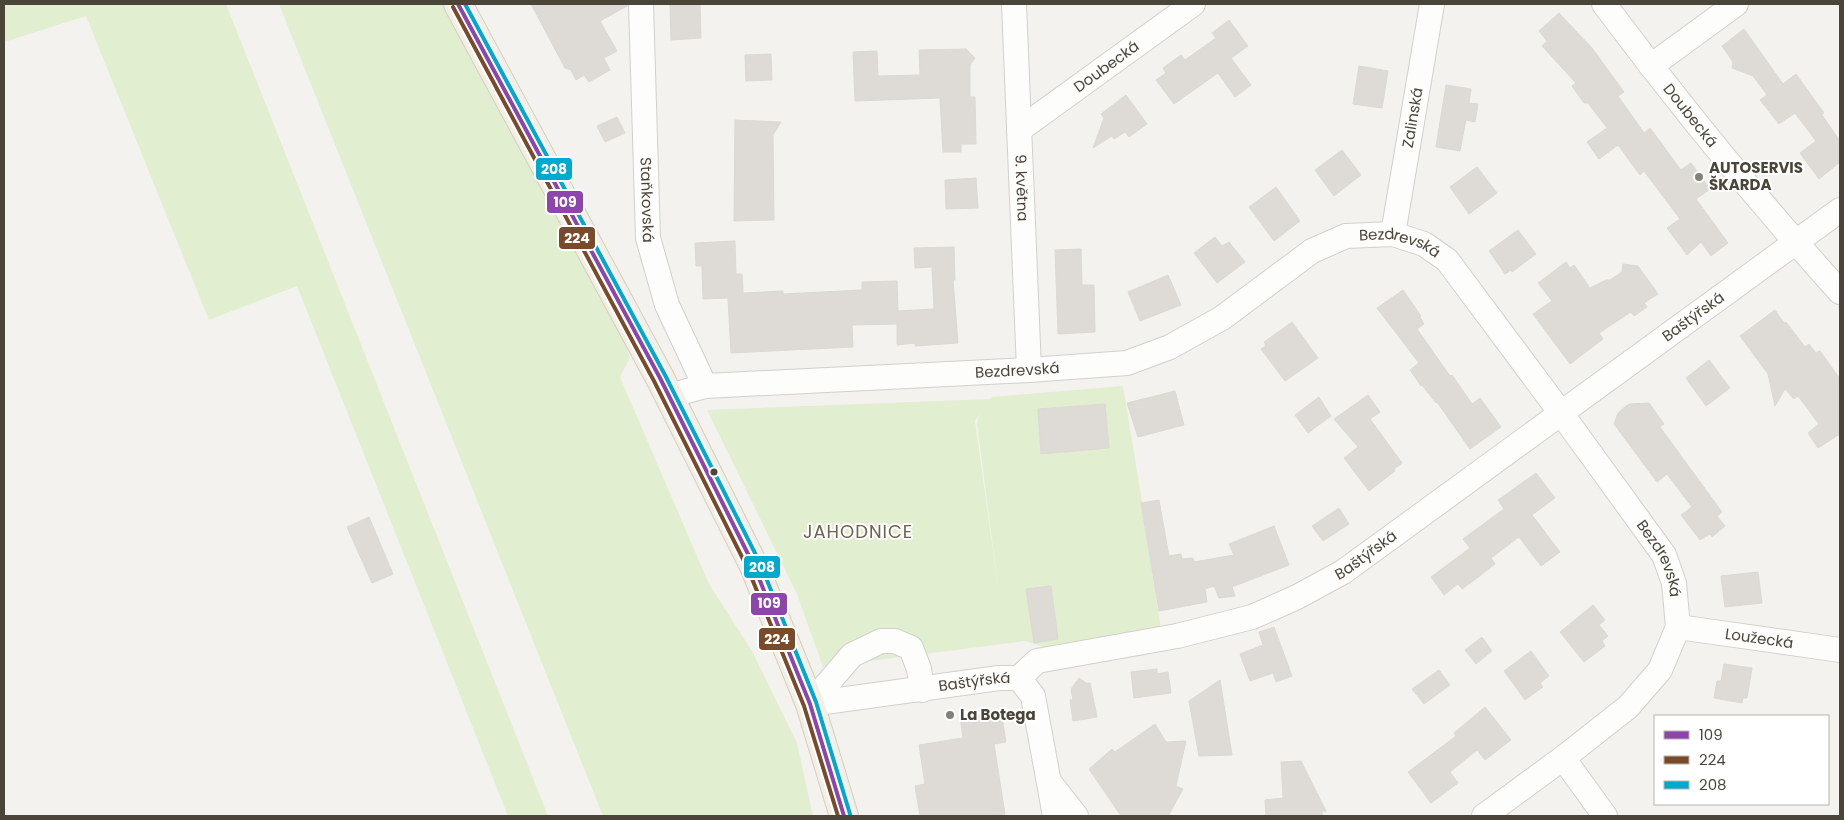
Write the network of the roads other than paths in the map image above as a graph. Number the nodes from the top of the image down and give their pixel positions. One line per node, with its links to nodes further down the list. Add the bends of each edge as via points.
1 (458, 4): 16 (main road)
2 (641, 4): 15 (street, Staňkovská, via 648,238 668,305)
3 (1014, 4): 9 (street, 9. května)
4 (1193, 4): 9 (street, Doubecká)
5 (1432, 4): 11 (street, Zalinská)
6 (1604, 4): 8 (street, Doubecká)
7 (1736, 4): 8 (street)
8 (1651, 66): 12 (street, Doubecká)
9 (1019, 130): 14 (street, 9. května)
10 (1840, 210): 12 (street, Baštýřská)
11 (1393, 234): 14 (street, Bezdrevská, via 1346,236 1312,251 1222,318 1170,347 1127,363); 17 (street, Bezdrevská, via 1424,244 1447,260)
12 (1796, 242): 13 (street, Doubecká); 17 (street, Baštýřská)
13 (1840, 292)
14 (1029, 370): 15 (street, Bezdrevská)
15 (705, 386): 16 (street, Bezdrevská)
16 (669, 396): 22 (main road, via 754,566)
17 (1561, 413): 18 (street, Bezdrevská, via 1664,555 1674,583); 20 (street, Baštýřská, via 1343,572 1297,597 1252,617 1177,636 1037,661)
18 (1678, 627): 19 (street, Loužecká); 23 (street, Bezdrevská, via 1660,670 1628,707)
19 (1840, 650)
20 (1019, 678): 21 (street, Baštýřská); 24 (street, via 1033,696)
21 (922, 690): 22 (street, Baštýřská); 22 (street, via 911,648 895,641 880,641 852,655)
22 (810, 704): 25 (main road)
23 (1563, 758): 28 (street, Bezdrevská); 29 (street)
24 (1049, 782): 26 (street); 27 (street)
25 (844, 816)
26 (1055, 816)
27 (1076, 816)
28 (1484, 816)
29 (1604, 816)

